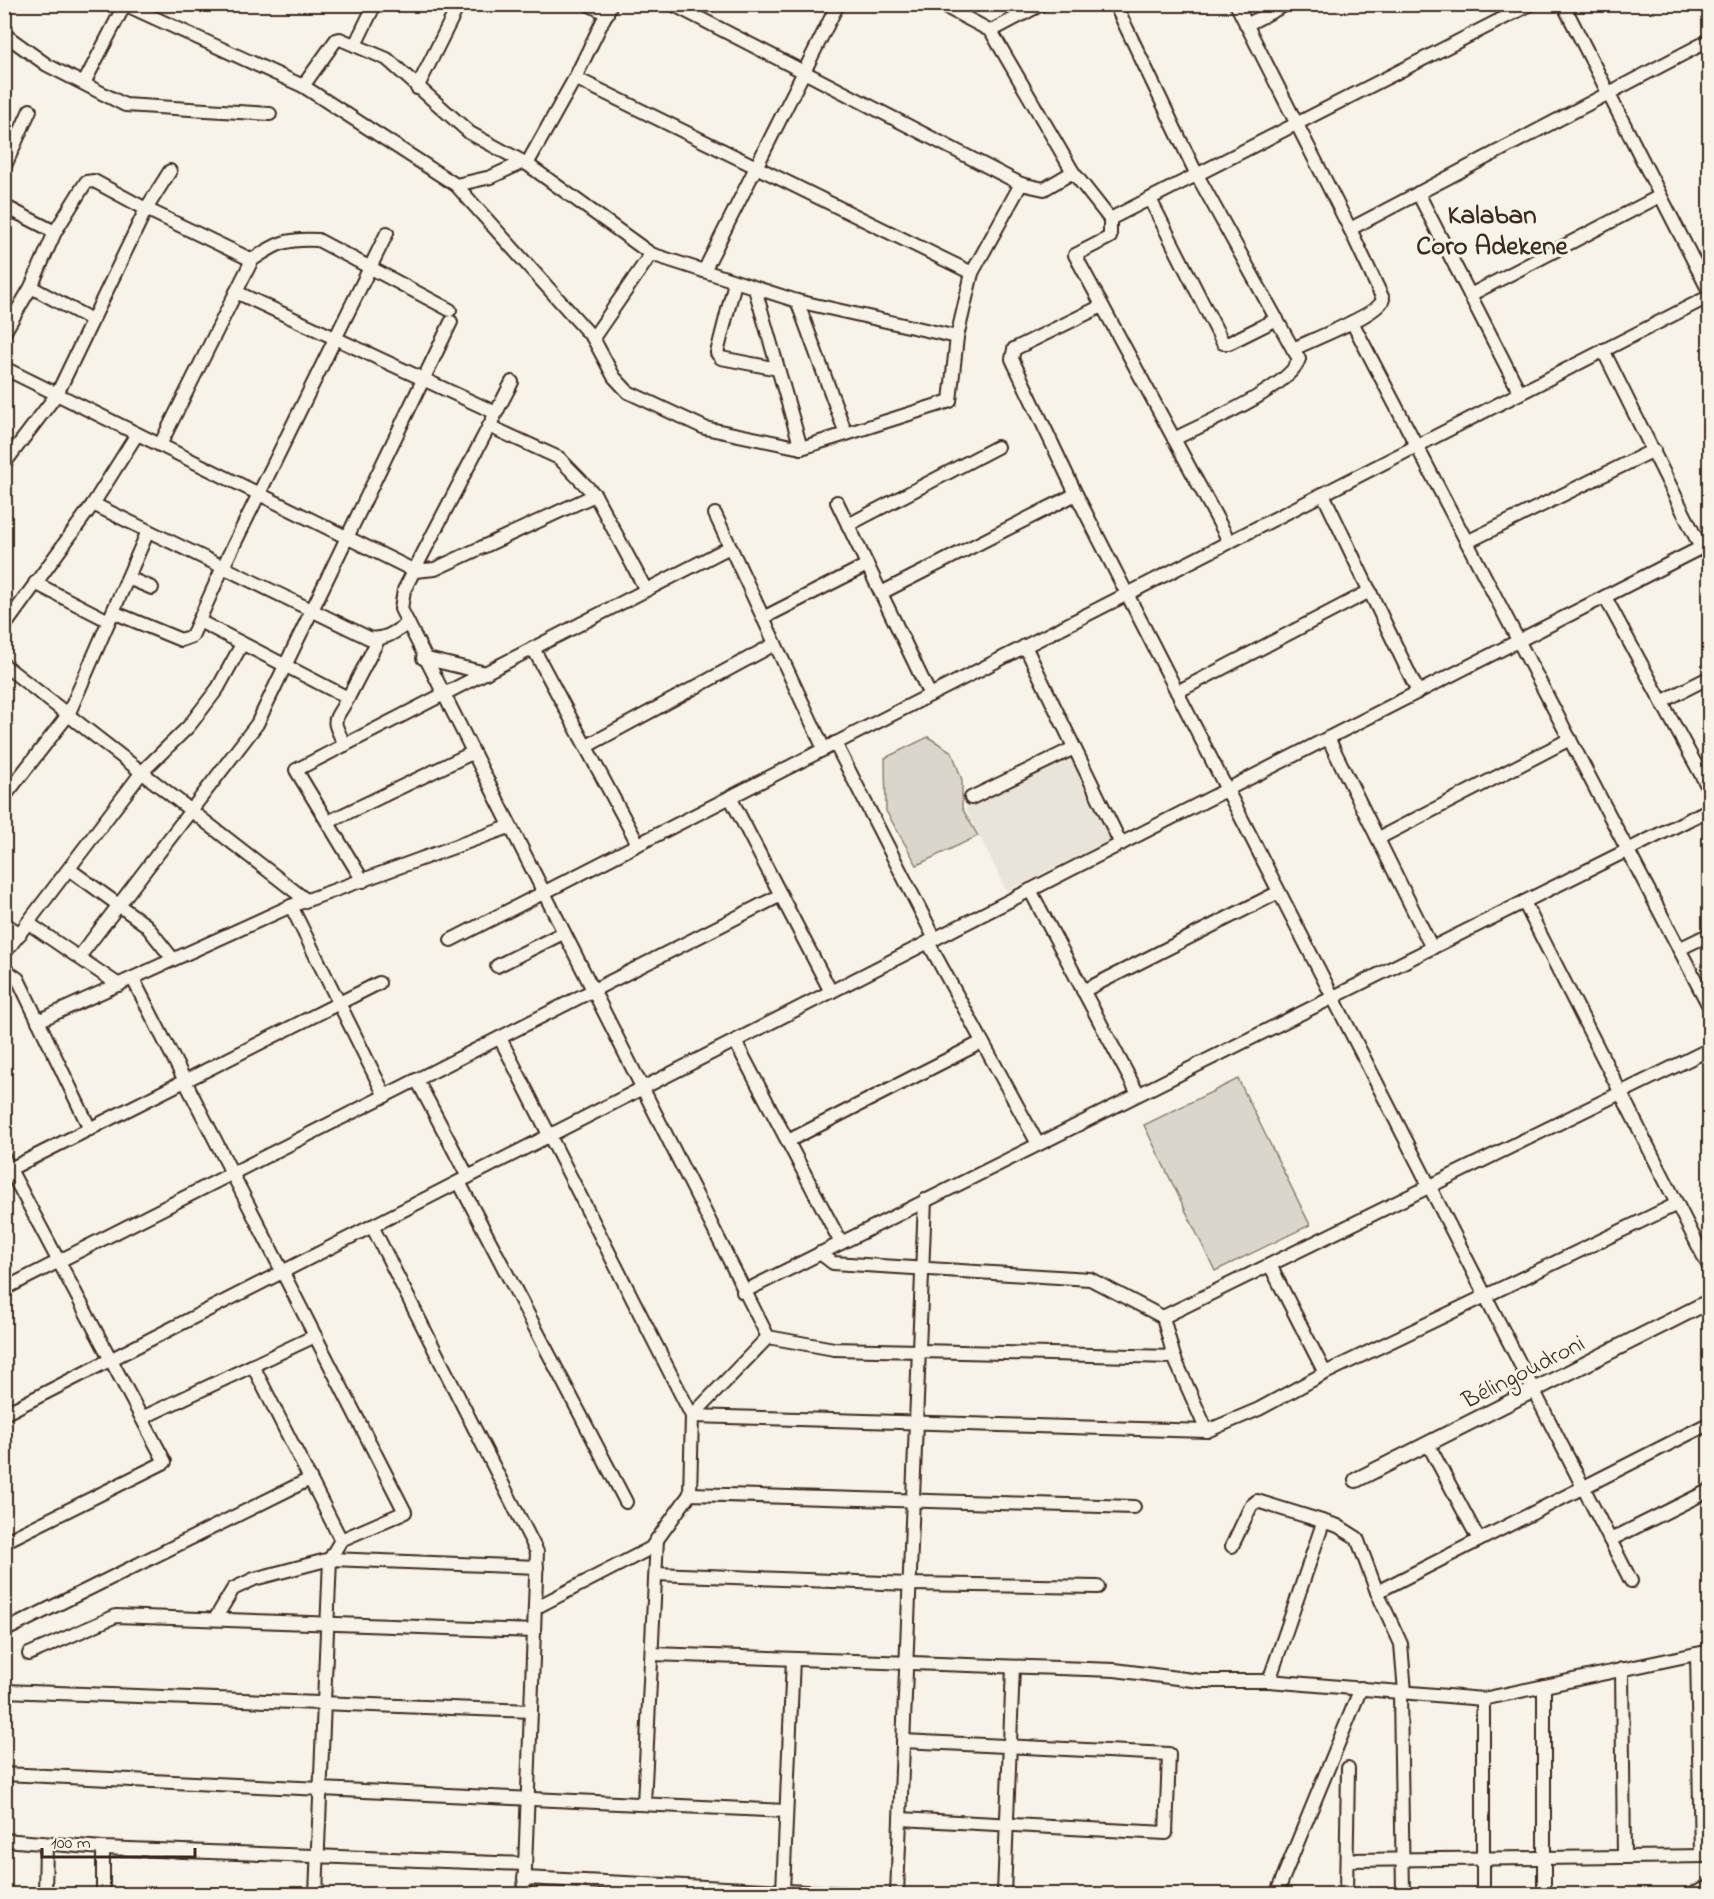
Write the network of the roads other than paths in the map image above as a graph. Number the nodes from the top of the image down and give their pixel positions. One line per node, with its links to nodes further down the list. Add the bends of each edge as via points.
1 (375, 4): 19 (street)
2 (459, 4): 24 (street)
3 (588, 4): 14 (street)
4 (672, 4): 20 (street)
5 (838, 4): 20 (street)
6 (940, 4): 16 (street)
7 (1042, 4): 16 (street)
8 (1115, 4): 34 (street)
9 (1236, 4): 15 (street)
10 (1287, 4): 15 (street)
11 (1531, 4): 28 (street)
12 (1563, 4): 25 (street)
13 (125, 5): 22 (street); 23 (street)
14 (609, 9): 21 (street)
15 (1246, 25): 28 (street)
16 (991, 31): 33 (street)
17 (4, 34): 22 (street, via 47,65)
18 (1708, 44): 25 (street)
19 (355, 45): 23 (street, via 336,40); 24 (street, via 387,59)
20 (804, 72): 30 (street); 35 (street)
21 (575, 78): 29 (street); 30 (street)
22 (84, 83): 27 (street, via 125,105)
23 (303, 86): 36 (street)
24 (417, 88): 29 (street, via 470,133)
25 (1608, 93): 37 (street); 38 (street)
26 (30, 110): 31 (street)
27 (270, 114)
28 (1297, 125): 34 (street); 43 (street)
29 (525, 163): 36 (street, via 491,177); 46 (street)
30 (757, 167): 49 (street); 50 (street)
31 (4, 168)
32 (170, 171): 41 (street)
33 (1073, 172): 35 (street, via 1044,189); 42 (street)
34 (1197, 175): 39 (street); 59 (street)
35 (1021, 184): 50 (street)
36 (456, 185): 65 (street)
37 (1418, 194): 43 (street); 56 (street)
38 (1660, 196): 55 (street); 56 (street)
39 (1151, 201): 42 (street); 59 (street, via 1223,343)
40 (4, 206): 44 (street)
41 (146, 209): 44 (street, via 94,181 86,182); 47 (street); 60 (street)
42 (1110, 219): 58 (street, via 1110,237 1075,255)
43 (1350, 229): 61 (street, via 1383,299 1379,306)
44 (55, 232): 52 (street)
45 (387, 233): 48 (street)
46 (651, 254): 49 (street); 65 (street)
47 (252, 260): 48 (street, via 277,243 296,238 318,240); 54 (street)
48 (370, 267): 64 (street); 70 (street, via 451,316)
49 (704, 271): 51 (street)
50 (972, 273): 63 (street)
51 (735, 282): 53 (street); 69 (street, via 717,353 721,358)
52 (31, 287): 60 (street); 62 (street)
53 (755, 289): 57 (street); 69 (street)
54 (236, 292): 64 (street); 79 (street)
55 (1710, 294): 67 (street)
56 (1470, 296): 72 (street)
57 (797, 301): 63 (street); 77 (street)
58 (1102, 306): 78 (street); 86 (street, via 1014,349 1012,359)
59 (1277, 319): 66 (street)
60 (92, 320): 73 (street)
61 (1352, 322): 66 (street); 80 (street)
62 (4, 333)
63 (957, 337): 77 (street, via 950,401)
64 (335, 338): 70 (street); 85 (street)
65 (594, 338): 82 (street, via 614,377 628,392 705,428)
66 (1293, 349): 78 (street, via 1299,359 1291,374)
67 (1603, 350): 72 (street); 83 (street)
68 (4, 368): 73 (street)
69 (778, 369): 82 (street)
70 (425, 380): 74 (street); 94 (street)
71 (512, 381): 74 (street)
72 (1520, 393): 80 (street)
73 (57, 394): 76 (street); 84 (street)
74 (496, 413): 75 (street)
75 (489, 426): 88 (street, via 559,458); 101 (street)
76 (138, 434): 79 (street); 90 (street)
77 (846, 434): 82 (street)
78 (1174, 439): 95 (street)
79 (160, 445): 85 (street)
80 (1416, 445): 87 (street); 96 (street)
81 (997, 447): 92 (street)
82 (801, 448)
83 (1654, 450): 96 (street); 97 (street)
84 (4, 464)
85 (259, 494): 94 (street); 100 (street)
86 (1076, 494): 107 (street); 108 (street)
87 (1323, 494): 95 (street); 106 (street)
88 (595, 495): 101 (street, via 435,569); 105 (street)
89 (837, 502): 92 (street)
90 (93, 504): 93 (street); 103 (street)
91 (715, 514): 98 (street)
92 (848, 525): 99 (street)
93 (148, 531): 100 (street); 102 (street)
94 (349, 538): 101 (street); 110 (street)
95 (1229, 542): 108 (street)
96 (1467, 542): 117 (street)
97 (1705, 545): 109 (street)
98 (730, 547): 105 (street); 112 (street)
99 (867, 565): 107 (street); 112 (street)
100 (223, 567): 110 (street); 113 (street)
101 (415, 571): 114 (street, via 401,599)
102 (128, 578): 104 (street); 111 (street)
103 (36, 584): 111 (street); 115 (street)
104 (152, 588)
105 (646, 590): 121 (street)
106 (1370, 591): 127 (street); 128 (street)
107 (881, 593): 130 (street)
108 (1127, 594): 120 (street); 127 (street)
109 (1605, 597): 117 (street); 132 (street)
110 (314, 611): 116 (street); 124 (street)
111 (111, 616): 113 (street, via 181,640 192,636); 133 (street)
112 (763, 618): 119 (street)
113 (199, 621): 118 (street)
114 (407, 624): 116 (street); 122 (street)
115 (4, 627)
116 (378, 640): 131 (street)
117 (1518, 641): 128 (street); 135 (street)
118 (242, 644): 124 (street); 141 (street, via 218,688 189,726)
119 (775, 644): 137 (street); 138 (street)
120 (1024, 646): 130 (street); 139 (street)
121 (533, 648): 125 (street); 137 (street)
122 (423, 658): 125 (street); 129 (street)
123 (4, 665): 133 (street)
124 (284, 666): 131 (street); 148 (street, via 257,724)
125 (486, 673): 129 (street)
126 (1710, 677): 132 (street)
127 (1177, 692): 142 (street)
128 (1418, 692): 134 (street)
129 (443, 695): 136 (street); 140 (street)
130 (930, 695): 138 (street)
131 (348, 698): 136 (street, via 335,716)
132 (1663, 701): 143 (street)
133 (68, 715): 141 (street); 144 (street)
134 (1328, 738): 142 (street); 151 (street)
135 (1570, 739): 151 (street); 154 (street)
136 (345, 745): 149 (street, via 296,770)
137 (587, 746): 152 (street)
138 (829, 746): 145 (street); 171 (street)
139 (1074, 748): 146 (street); 153 (street)
140 (472, 753): 149 (street); 150 (street)
141 (142, 772): 148 (street); 155 (street)
142 (1227, 790): 153 (street); 158 (street)
143 (1710, 791)
144 (4, 797)
145 (730, 797): 152 (street); 160 (street)
146 (971, 798)
147 (1710, 809): 154 (street)
148 (191, 811): 161 (street); 163 (street)
149 (328, 822): 156 (street)
150 (509, 827): 156 (street); 159 (street)
151 (1379, 838): 172 (street)
152 (638, 844): 159 (street)
153 (1121, 844): 157 (street)
154 (1627, 850): 162 (street); 173 (street)
155 (69, 869): 163 (street); 166 (street)
156 (363, 881): 161 (street)
157 (1030, 890): 171 (street); 183 (street)
158 (1279, 892): 183 (street); 185 (street)
159 (542, 893): 167 (street); 170 (street)
160 (781, 895): 182 (street); 184 (street)
161 (306, 900): 164 (street)
162 (1524, 902): 172 (street); 196 (street)
163 (119, 904): 175 (street); 176 (street, via 147,925)
164 (291, 906): 176 (street); 186 (street)
165 (4, 923): 168 (street)
166 (28, 923): 168 (street); 175 (street)
167 (562, 933): 177 (street); 182 (street)
168 (20, 934): 174 (street)
169 (1710, 934): 173 (street)
170 (451, 940)
171 (931, 941): 184 (street); 191 (street)
172 (1432, 948): 185 (street)
173 (1679, 949): 187 (street)
174 (4, 954)
175 (79, 957): 181 (street)
176 (172, 958): 179 (street)
177 (497, 966)
178 (4, 969): 188 (street, via 18,979)
179 (133, 979): 181 (street); 194 (street)
180 (379, 983): 186 (street)
181 (119, 985): 188 (street)
182 (592, 991): 189 (street); 195 (street)
183 (1083, 991): 197 (street)
184 (831, 992): 190 (street)
185 (1333, 997): 197 (street); 206 (street)
186 (339, 1003): 194 (street); 198 (street)
187 (1710, 1008)
188 (38, 1021): 199 (street)
189 (500, 1038): 193 (street); 200 (street)
190 (735, 1041): 195 (street); 201 (street)
191 (982, 1042): 201 (street); 202 (street)
192 (1710, 1049): 196 (street)
193 (417, 1080): 198 (street); 205 (street)
194 (185, 1081): 199 (street); 204 (street)
195 (641, 1089): 200 (street); 218 (street)
196 (1620, 1093): 206 (street); 208 (street)
197 (1138, 1094): 202 (street)
198 (385, 1096): 204 (street)
199 (90, 1129): 203 (street)
200 (549, 1136): 205 (street); 231 (street)
201 (788, 1141): 210 (street)
202 (1038, 1144): 207 (street)
203 (7, 1163): 212 (street)
204 (232, 1173): 212 (street); 216 (street)
205 (464, 1179): 209 (street); 243 (street)
206 (1429, 1187): 213 (street); 219 (street)
207 (925, 1200): 210 (street); 214 (street)
208 (1677, 1204): 215 (street); 219 (street)
209 (372, 1226): 216 (street); 253 (street, via 537,1552)
210 (841, 1243): 211 (street)
211 (820, 1253): 214 (street, via 833,1263); 218 (street)
212 (59, 1261): 217 (street); 226 (street)
213 (1270, 1265): 221 (street); 228 (street)
214 (922, 1269): 221 (street, via 1090,1280); 224 (street)
215 (1710, 1269)
216 (282, 1272): 222 (street); 226 (street)
217 (4, 1288)
218 (743, 1292): 223 (street)
219 (1486, 1297): 228 (street); 229 (street)
220 (1710, 1301): 229 (street, Bélingoudroni)
221 (1163, 1317): 225 (street)
222 (315, 1336): 227 (street); 247 (street, via 405,1512)
223 (768, 1337): 224 (street, via 834,1349); 231 (street)
224 (919, 1351): 225 (street); 233 (street)
225 (1174, 1357): 235 (street)
226 (111, 1359): 230 (street); 232 (street)
227 (253, 1366): 232 (street); 237 (street)
228 (1325, 1373): 235 (street)
229 (1533, 1390): 236 (street, Bélingoudroni); 239 (street)
230 (4, 1414)
231 (692, 1416): 233 (street); 241 (street)
232 (142, 1418): 250 (street, via 165,1462)
233 (916, 1422): 235 (street); 242 (street)
234 (1710, 1423): 239 (street)
235 (1208, 1431)
236 (1428, 1444): 238 (street, Bélingoudroni); 248 (street)
237 (310, 1479): 247 (street); 262 (street)
238 (1356, 1480)
239 (1583, 1487): 248 (street); 249 (street)
240 (1710, 1490): 249 (street)
241 (690, 1494): 242 (street); 246 (street)
242 (913, 1500): 244 (street); 256 (street)
243 (626, 1502)
244 (1134, 1507)
245 (1323, 1522): 251 (street, via 1257,1501); 258 (street, via 1357,1538); 272 (street)
246 (657, 1539): 254 (street); 259 (street, via 651,1548)
247 (341, 1540): 252 (street)
248 (1479, 1540): 258 (street)
249 (1610, 1540): 255 (street)
250 (4, 1542)
251 (1232, 1546)
252 (330, 1559): 253 (street); 260 (street, via 255,1579 233,1590); 261 (street)
253 (537, 1567): 259 (street)
254 (656, 1574): 256 (street); 266 (street)
255 (1631, 1581)
256 (909, 1584): 257 (street); 269 (street)
257 (1098, 1587)
258 (1377, 1592): 276 (street, via 1401,1644)
259 (535, 1608): 263 (street)
260 (215, 1619): 261 (street); 265 (street, via 116,1616)
261 (327, 1624): 263 (street); 278 (street)
262 (4, 1631)
263 (534, 1631): 279 (street)
264 (1710, 1651): 267 (street)
265 (29, 1654)
266 (652, 1654): 268 (street); 286 (street)
267 (1697, 1654): 271 (street); 294 (street)
268 (793, 1659): 269 (street); 287 (street)
269 (906, 1663): 270 (street); 280 (street)
270 (1013, 1666): 272 (street, via 1115,1670 1200,1681); 281 (street)
271 (1622, 1670): 273 (street); 295 (street)
272 (1269, 1681): 274 (street)
273 (1544, 1686): 277 (street); 296 (street)
274 (1361, 1688): 276 (street); 304 (street)
275 (4, 1691): 278 (street)
276 (1403, 1692): 277 (street); 299 (street)
277 (1483, 1699): 297 (street)
278 (324, 1704): 279 (street); 284 (street)
279 (531, 1711): 285 (street)
280 (903, 1741): 281 (street); 288 (street)
281 (1010, 1747): 289 (street); 289 (street, via 1169,1754 1169,1766 1166,1833)
282 (1348, 1768): 298 (street)
283 (4, 1774): 284 (street)
284 (320, 1789): 285 (street); 293 (street)
285 (528, 1798): 286 (street); 300 (street)
286 (644, 1804): 287 (street)
287 (786, 1810): 305 (street)
288 (900, 1819): 289 (street); 311 (street)
289 (1007, 1825): 312 (street)
290 (4, 1840): 291 (street)
291 (46, 1844): 292 (street); 306 (street)
292 (103, 1848): 293 (street); 307 (street)
293 (317, 1856): 300 (street); 308 (street)
294 (1705, 1856): 295 (street)
295 (1624, 1857): 296 (street)
296 (1544, 1858): 297 (street); 316 (street)
297 (1483, 1859): 299 (street); 315 (street)
298 (1347, 1860): 299 (street); 313 (street)
299 (1402, 1860): 314 (street)
300 (525, 1864): 301 (street)
301 (524, 1878): 303 (street); 309 (street)
302 (1710, 1886): 317 (street)
303 (642, 1889): 305 (street)
304 (1278, 1890)
305 (783, 1891): 310 (street)
306 (45, 1894)
307 (103, 1894)
308 (316, 1894)
309 (524, 1894)
310 (848, 1894)
311 (897, 1894)
312 (1004, 1894)
313 (1346, 1894)
314 (1403, 1894)
315 (1483, 1894)
316 (1544, 1894)
317 (1690, 1894)

